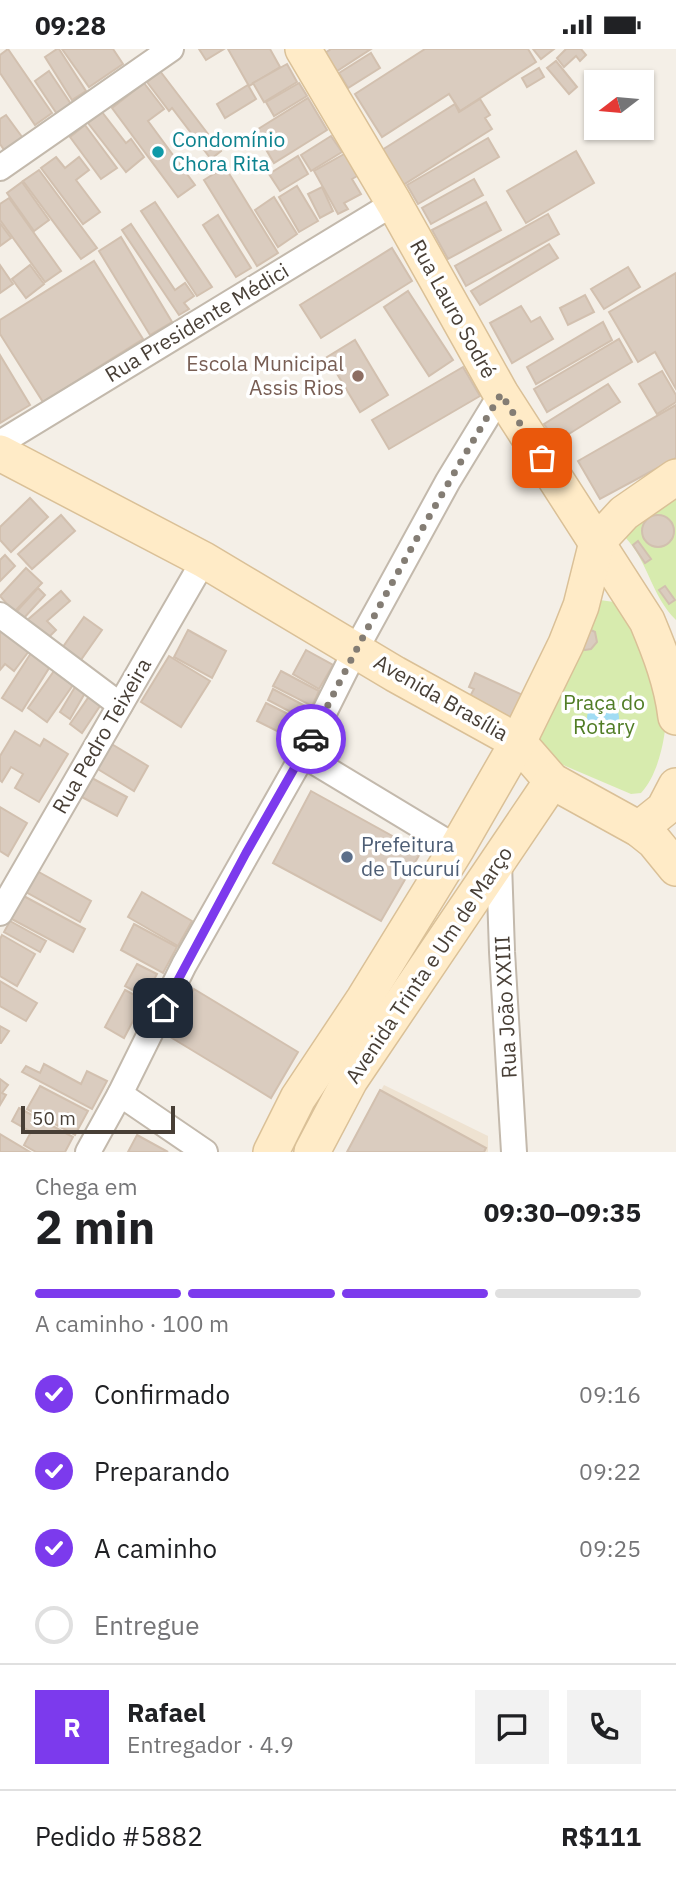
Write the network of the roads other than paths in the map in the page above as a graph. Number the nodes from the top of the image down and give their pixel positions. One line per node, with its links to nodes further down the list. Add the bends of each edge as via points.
1 (171, 49): 3 (street)
2 (303, 49): 4 (street, Rua Lauro Sodré)
3 (0, 168)
4 (394, 203): 5 (street, Rua Lauro Sodré); 6 (street, Rua Presidente Médici)
5 (501, 394): 9 (street, Rua Lauro Sodré); 12 (street)
6 (0, 443)
7 (0, 453): 10 (street, Avenida Brasília)
8 (676, 477): 9 (street, via 624,513)
9 (597, 542): 14 (street, Rua Lauro Sodré, via 647,621 673,694); 15 (street, Avenida Trinta e Um de Março, via 566,644)
10 (204, 560): 12 (street, Avenida Brasília); 13 (street, Rua Pedro Teixeira)
11 (0, 615): 13 (street)
12 (356, 649): 15 (street, Avenida Brasília); 16 (street)
13 (120, 705): 23 (street, Rua Pedro Teixeira)
14 (676, 717)
15 (518, 742): 17 (street, Avenida Brasília); 20 (street, Avenida Trinta e Um de Março)
16 (303, 755): 20 (street); 24 (street, via 184,965)
17 (552, 781): 19 (street, Avenida Brasília); 21 (street, Avenida Trinta e Um de Março)
18 (676, 786): 19 (street, via 664,809)
19 (639, 829): 22 (street, Avenida Brasília)
20 (457, 848): 27 (street, Avenida Trinta e Um de Março, via 298,1098)
21 (499, 863): 28 (street, Avenida Trinta e Um de Março, via 350,1080); 29 (street, Rua João XXIII)
22 (676, 869)
23 (0, 913)
24 (120, 1094): 25 (street); 26 (street)
25 (88, 1152)
26 (205, 1152)
27 (271, 1152)
28 (312, 1152)
29 (514, 1152)

